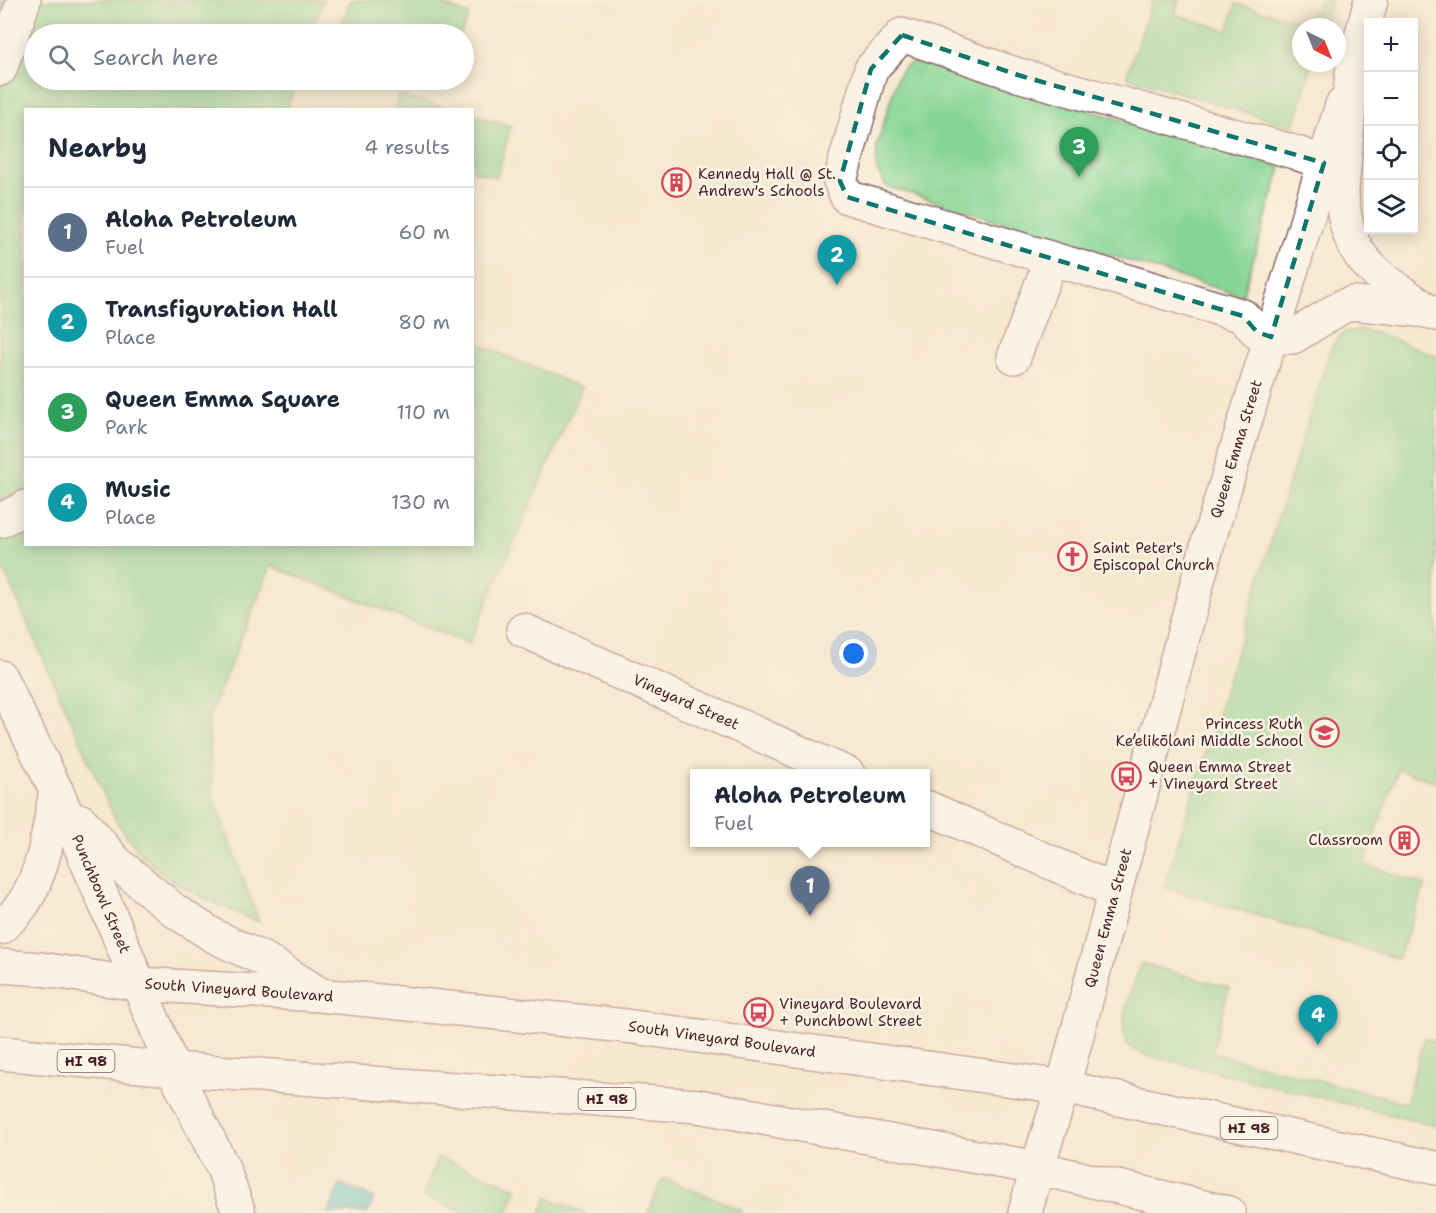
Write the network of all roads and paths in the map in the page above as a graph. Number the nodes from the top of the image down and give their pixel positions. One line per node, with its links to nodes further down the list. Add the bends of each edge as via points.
1 (24, 0): 3 (main road)
2 (1371, 0): 4 (main road, Queen Emma Street)
3 (0, 69)
4 (1352, 72): 5 (main road, Queen Emma Street); 7 (main road, via 1342,191 1347,230 1355,250 1369,267)
5 (1324, 163): 6 (main road, via 1018,75 902,35 871,69 840,181 847,197); 8 (main road, Queen Emma Street)
6 (1051, 259): 8 (main road, via 1243,316 1257,332); 9 (main road)
7 (1432, 313): 8 (main road, via 1353,303 1293,337)
8 (1271, 337): 17 (main road, Queen Emma Street, via 1209,539)
9 (1014, 357)
10 (24, 508): 11 (main road)
11 (0, 520)
12 (523, 630): 14 (main road, Vineyard Street)
13 (0, 677): 15 (main road, Punchbowl Street)
14 (837, 769)
15 (56, 790): 18 (main road, via 42,863 21,906); 20 (main road, Punchbowl Street); 21 (main road, via 116,862 175,911)
16 (930, 809): 17 (main road)
17 (1115, 891): 24 (main road, Queen Emma Street)
18 (0, 928)
19 (0, 966): 20 (main road, South Vineyard Boulevard / HI 98)
20 (137, 984): 21 (main road, South Vineyard Boulevard / HI 98); 23 (main road, Punchbowl Street)
21 (320, 995): 24 (main road, South Vineyard Boulevard / HI 98, via 626,1026)
22 (0, 1053): 23 (main road, HI 98)
23 (173, 1069): 25 (main road, HI 98, via 698,1106); 27 (main road, Punchbowl Street, via 223,1168)
24 (1063, 1088): 25 (main road, Queen Emma Street); 26 (main road, South Vineyard Boulevard / HI 98)
25 (1037, 1168): 28 (main road, Queen Emma Street); 29 (main road, HI 98)
26 (1436, 1168)
27 (239, 1213)
28 (1025, 1213)
29 (1229, 1213)

